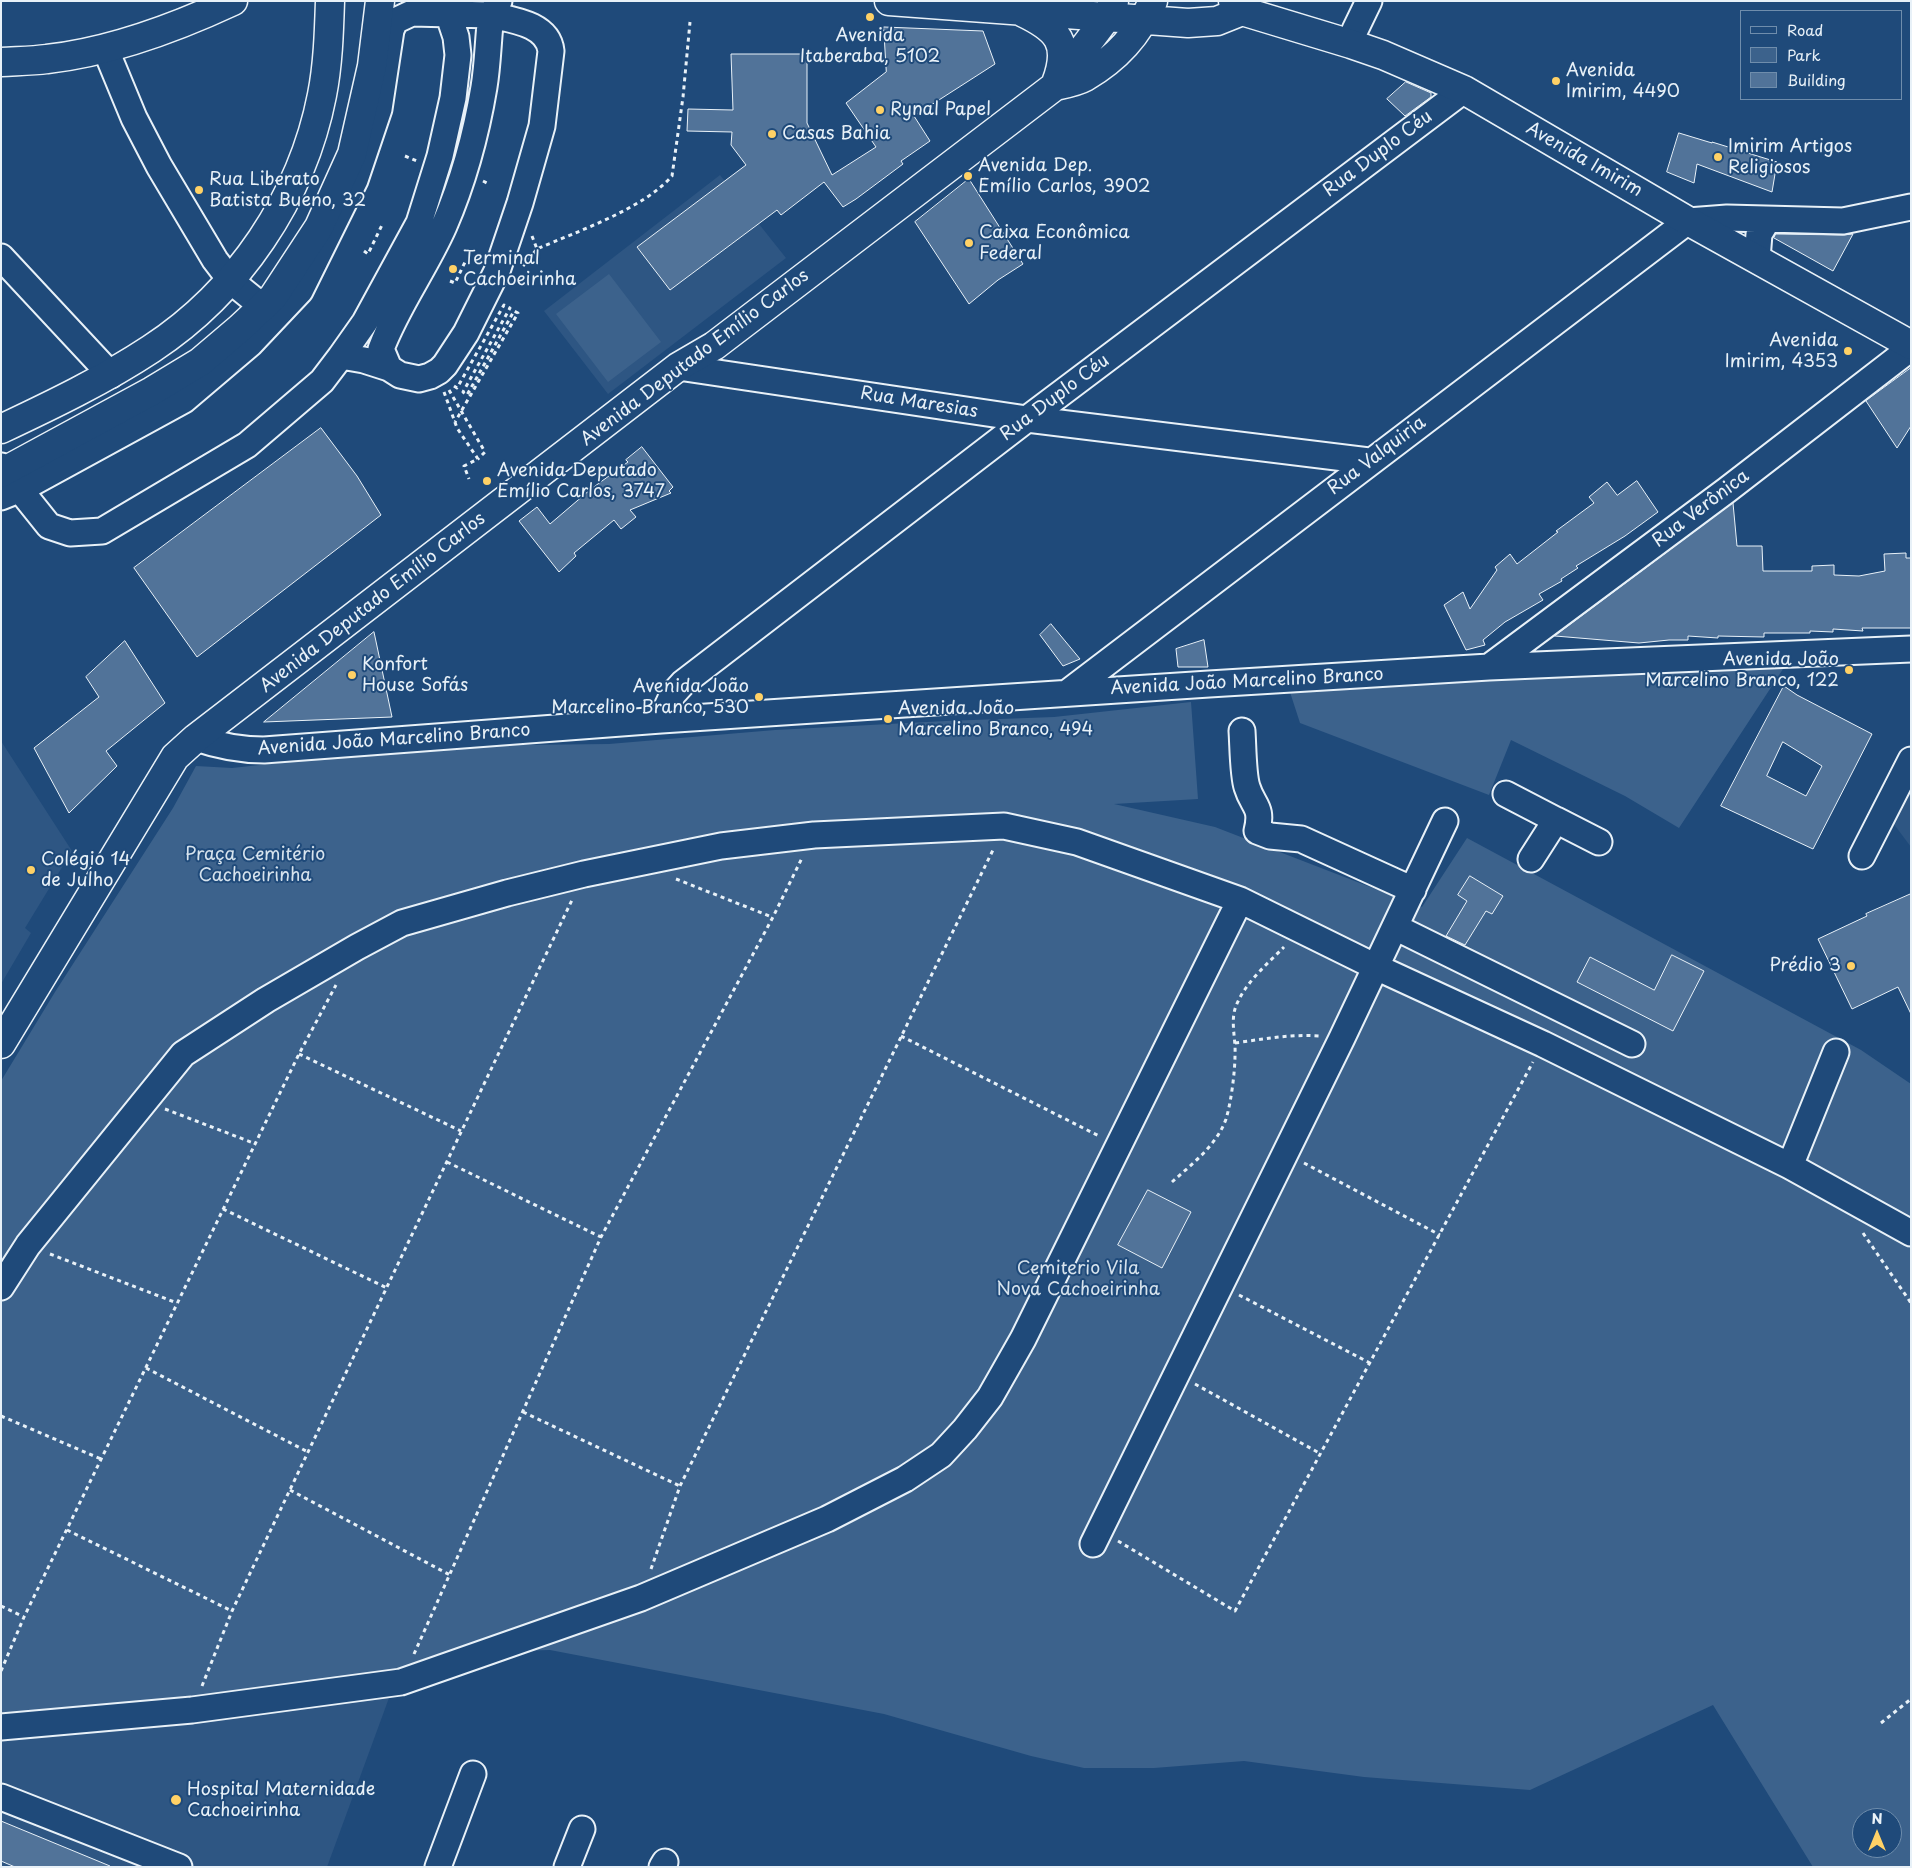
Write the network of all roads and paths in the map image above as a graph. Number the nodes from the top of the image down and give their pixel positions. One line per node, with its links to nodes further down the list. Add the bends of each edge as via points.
1 (233, 1): 14 (main road, via 159,31)
2 (380, 1): 29 (main road, via 372,66 352,154 319,227 274,296)
3 (889, 1): 9 (main road, Avenida Imirim)
4 (1370, 1): 13 (street)
5 (329, 2): 27 (main road, via 322,95 311,140 293,186 271,225)
6 (1248, 7): 11 (main road, Avenida Imirim, via 1223,19 1203,22); 13 (main road, Avenida Imirim)
7 (446, 8): 8 (street); 31 (street, via 456,37 458,55 453,98 437,167 419,223 365,322); 43 (street, via 412,13 395,21 379,109 355,180 300,291 250,344 184,400)
8 (495, 8): 18 (street, via 544,34 550,41 542,126); 33 (street, via 472,146 444,225 426,263 394,316 380,349)
9 (1038, 8): 10 (main road, Avenida Imirim); 16 (main road, via 1034,18 1059,38 1063,48)
10 (1111, 9): 11 (main road, Avenida Imirim); 16 (main road, Avenida Deputado Emílio Carlos)
11 (1149, 11): 16 (main road, Avenida Deputado Emílio Carlos, via 1123,50 1083,78)
12 (690, 22): 18 (path, via 672,176 635,204 537,249)
13 (1351, 44): 17 (main road, Avenida Imirim)
14 (105, 48): 15 (main road, via 50,52); 27 (street, via 158,166)
15 (1, 62)
16 (1055, 86): 32 (main road, Avenida Deputado Emílio Carlos, via 714,346)
17 (1464, 90): 20 (main road, Avenida Imirim); 38 (street, Rua Duplo Céu)
18 (520, 202): 33 (street, via 497,271 466,334 445,365 420,379 400,375)
19 (1911, 207): 21 (street, via 1843,221)
20 (1688, 221): 21 (street, via 1727,218); 25 (main road, Avenida Imirim); 42 (street, Rua Valquiria)
21 (1767, 221): 25 (street, via 1759,234)
22 (382, 225): 23 (path, via 368,254)
23 (364, 251)
24 (1, 257): 34 (street)
25 (1757, 259): 30 (main road, Avenida Imirim)
26 (466, 260): 28 (path, via 455,283)
27 (231, 281): 29 (street); 34 (main road, via 198,313)
28 (450, 281)
29 (263, 307): 43 (main road, via 200,362)
30 (1911, 347): 46 (street, Rua Verônica, via 1727,490)
31 (341, 356): 33 (street); 43 (street, via 322,381 247,445 102,531 70,533 49,526)
32 (678, 367): 38 (street, Rua Maresias); 50 (main road, Avenida Deputado Emílio Carlos)
33 (389, 368)
34 (111, 375): 40 (main road)
35 (454, 386): 39 (path, bridge, via 458,388 504,305 510,308 463,392 467,395 514,311 518,313)
36 (448, 387): 41 (path, via 486,452)
37 (445, 392): 39 (path)
38 (1027, 419): 42 (street, Rua Maresias); 48 (street, Rua Duplo Céu, via 682,683)
39 (455, 422): 41 (path)
40 (1, 429)
41 (478, 459): 44 (path, via 464,466)
42 (1369, 461): 47 (street, Rua Valquiria)
43 (6, 479)
44 (469, 479)
45 (1911, 649): 46 (street, Avenida João Marcelino Branco)
46 (1488, 667): 47 (street, Avenida João Marcelino Branco)
47 (1067, 692): 48 (street, Avenida João Marcelino Branco)
48 (661, 720): 50 (street, Avenida João Marcelino Branco, via 264,750 221,747)
49 (1242, 731): 62 (street, via 1246,786 1260,820 1257,831 1270,836 1302,839)
50 (196, 738): 72 (main road, Avenida Deputado Emílio Carlos, via 175,758)
51 (1911, 760): 58 (street)
52 (1506, 794): 53 (street)
53 (1556, 820): 57 (street); 59 (street)
54 (1445, 821): 62 (street)
55 (1004, 826): 56 (street); 63 (street, via 1077,842); 69 (path)
56 (814, 835): 60 (street, via 721,846); 64 (path)
57 (1599, 842)
58 (1862, 856)
59 (1531, 859)
60 (584, 874): 77 (street, via 402,923 266,1000 183,1054); 78 (path)
61 (674, 878): 64 (path)
62 (1413, 890): 65 (street)
63 (1240, 900): 66 (street); 80 (street)
64 (773, 917): 89 (path)
65 (1396, 927): 67 (street); 74 (street)
66 (1302, 929): 67 (street); 71 (path, via 1243,992 1236,1007 1233,1027)
67 (1376, 966): 70 (street); 73 (street)
68 (339, 980): 76 (path)
69 (901, 1035): 80 (path); 104 (path)
70 (1342, 1038): 71 (path, via 1278,1036); 81 (street)
71 (1236, 1043): 84 (path, via 1226,1119 1204,1153)
72 (1, 1044)
73 (1543, 1044): 83 (street); 88 (path)
74 (1632, 1044)
75 (1836, 1052): 83 (street)
76 (299, 1054): 78 (path); 79 (path)
77 (144, 1101): 79 (path); 90 (street)
78 (462, 1131): 82 (path)
79 (256, 1144): 85 (path)
80 (1119, 1146): 109 (street, via 1018,1348 990,1397 941,1455 827,1519)
81 (1285, 1154): 88 (path); 91 (street)
82 (446, 1162): 89 (path); 93 (path)
83 (1790, 1166): 87 (street)
84 (1172, 1182)
85 (223, 1209): 93 (path); 95 (path)
86 (1862, 1232): 94 (path)
87 (1911, 1233)
88 (1440, 1235): 96 (path)
89 (601, 1236): 99 (path)
90 (28, 1246): 92 (street); 95 (path)
91 (1221, 1285): 96 (path); 98 (street)
92 (1, 1287)
93 (387, 1288): 101 (path)
94 (1911, 1303)
95 (177, 1304): 97 (path)
96 (1370, 1364): 102 (path)
97 (146, 1368): 101 (path); 103 (path)
98 (1177, 1374): 102 (path); 107 (street)
99 (523, 1412): 104 (path); 108 (path)
100 (1, 1416): 103 (path)
101 (308, 1452): 105 (path)
102 (1321, 1454): 107 (path, via 1236,1611)
103 (101, 1459): 106 (path)
104 (680, 1486): 109 (path)
105 (290, 1490): 108 (path); 111 (path)
106 (67, 1530): 111 (path); 112 (path)
107 (1097, 1537)
108 (450, 1576): 114 (path)
109 (641, 1598): 114 (street)
110 (1, 1606): 112 (path)
111 (232, 1611): 116 (path)
112 (24, 1617): 113 (path)
113 (1, 1671)
114 (401, 1682): 116 (street)
115 (1911, 1699): 117 (path)
116 (192, 1710): 118 (street)
117 (1882, 1723)
118 (1, 1728)
119 (473, 1774): 123 (street)
120 (1, 1796): 122 (street)
121 (582, 1829): 124 (street)
122 (179, 1867)
123 (438, 1867)
124 (567, 1867)

